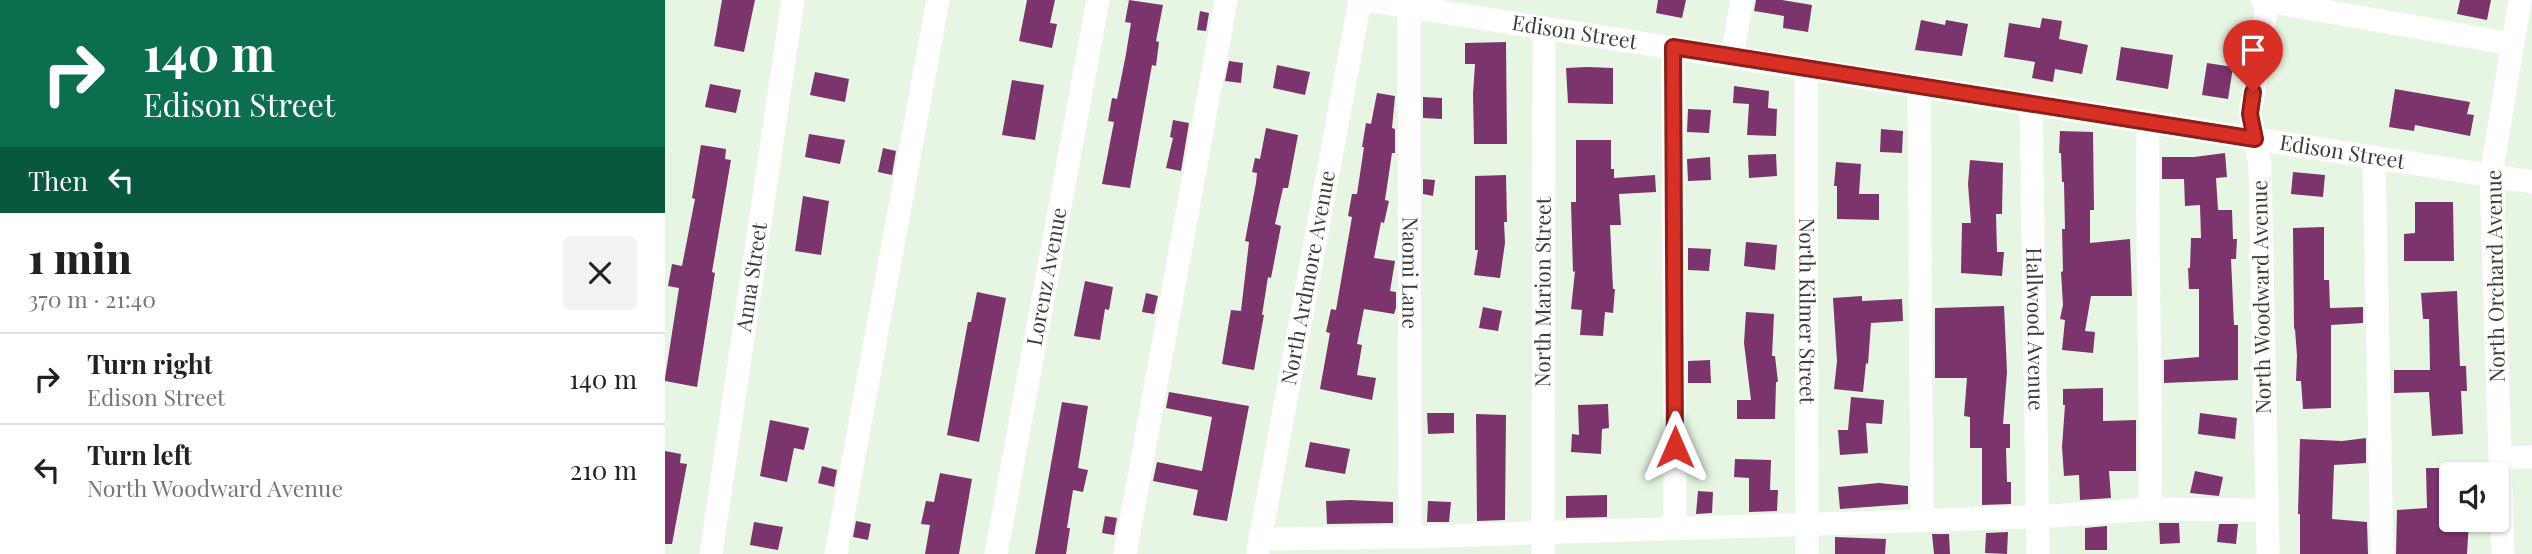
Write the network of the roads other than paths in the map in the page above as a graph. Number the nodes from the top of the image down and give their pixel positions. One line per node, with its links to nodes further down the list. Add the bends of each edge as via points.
1 (793, 0): 33 (street, Anna Street)
2 (938, 0): 34 (street)
3 (1098, 0): 35 (street, Lorenz Avenue)
4 (1226, 0): 36 (street)
5 (1362, 0): 9 (street, Edison Street); 32 (street, North Ardmore Avenue)
6 (1742, 0): 13 (street)
7 (2266, 0): 11 (street); 18 (street, North Woodward Avenue, via 2250,114)
8 (2520, 0): 11 (street, North Orchard Avenue)
9 (1409, 7): 10 (street, Edison Street); 30 (street, Naomi Lane)
10 (1544, 28): 12 (street, Edison Street); 31 (street, North Marion Street)
11 (2512, 44): 20 (street, North Orchard Avenue)
12 (1673, 47): 13 (street, Edison Street); 29 (street)
13 (1732, 56): 14 (street, Edison Street)
14 (1806, 68): 15 (street, Edison Street); 28 (street, North Kilmer Street)
15 (1919, 85): 16 (street, Edison Street); 27 (street)
16 (2031, 103): 17 (street, Edison Street); 26 (street, Hallwood Avenue)
17 (2148, 122): 18 (street, Edison Street); 24 (street)
18 (2255, 139): 19 (street, Edison Street); 25 (street, North Woodward Avenue, via 2260,165)
19 (2374, 157): 20 (street, Edison Street); 40 (street)
20 (2491, 176): 21 (street, Edison Street); 23 (street, North Orchard Avenue)
21 (2532, 182)
22 (2532, 457): 23 (street)
23 (2501, 458): 41 (street, North Orchard Avenue)
24 (2150, 509): 25 (street); 26 (street)
25 (2266, 510): 39 (street, North Woodward Avenue)
26 (2037, 517): 27 (street); 38 (street, Hallwood Avenue)
27 (1922, 519): 28 (street)
28 (1807, 523): 29 (street); 37 (street, North Kilmer Street)
29 (1675, 527): 31 (street)
30 (1410, 537): 31 (street); 32 (street)
31 (1543, 543)
32 (1259, 547)
33 (711, 554)
34 (836, 554)
35 (996, 554)
36 (1125, 554)
37 (1807, 554)
38 (2038, 554)
39 (2268, 554)
40 (2382, 554)
41 (2503, 554)

